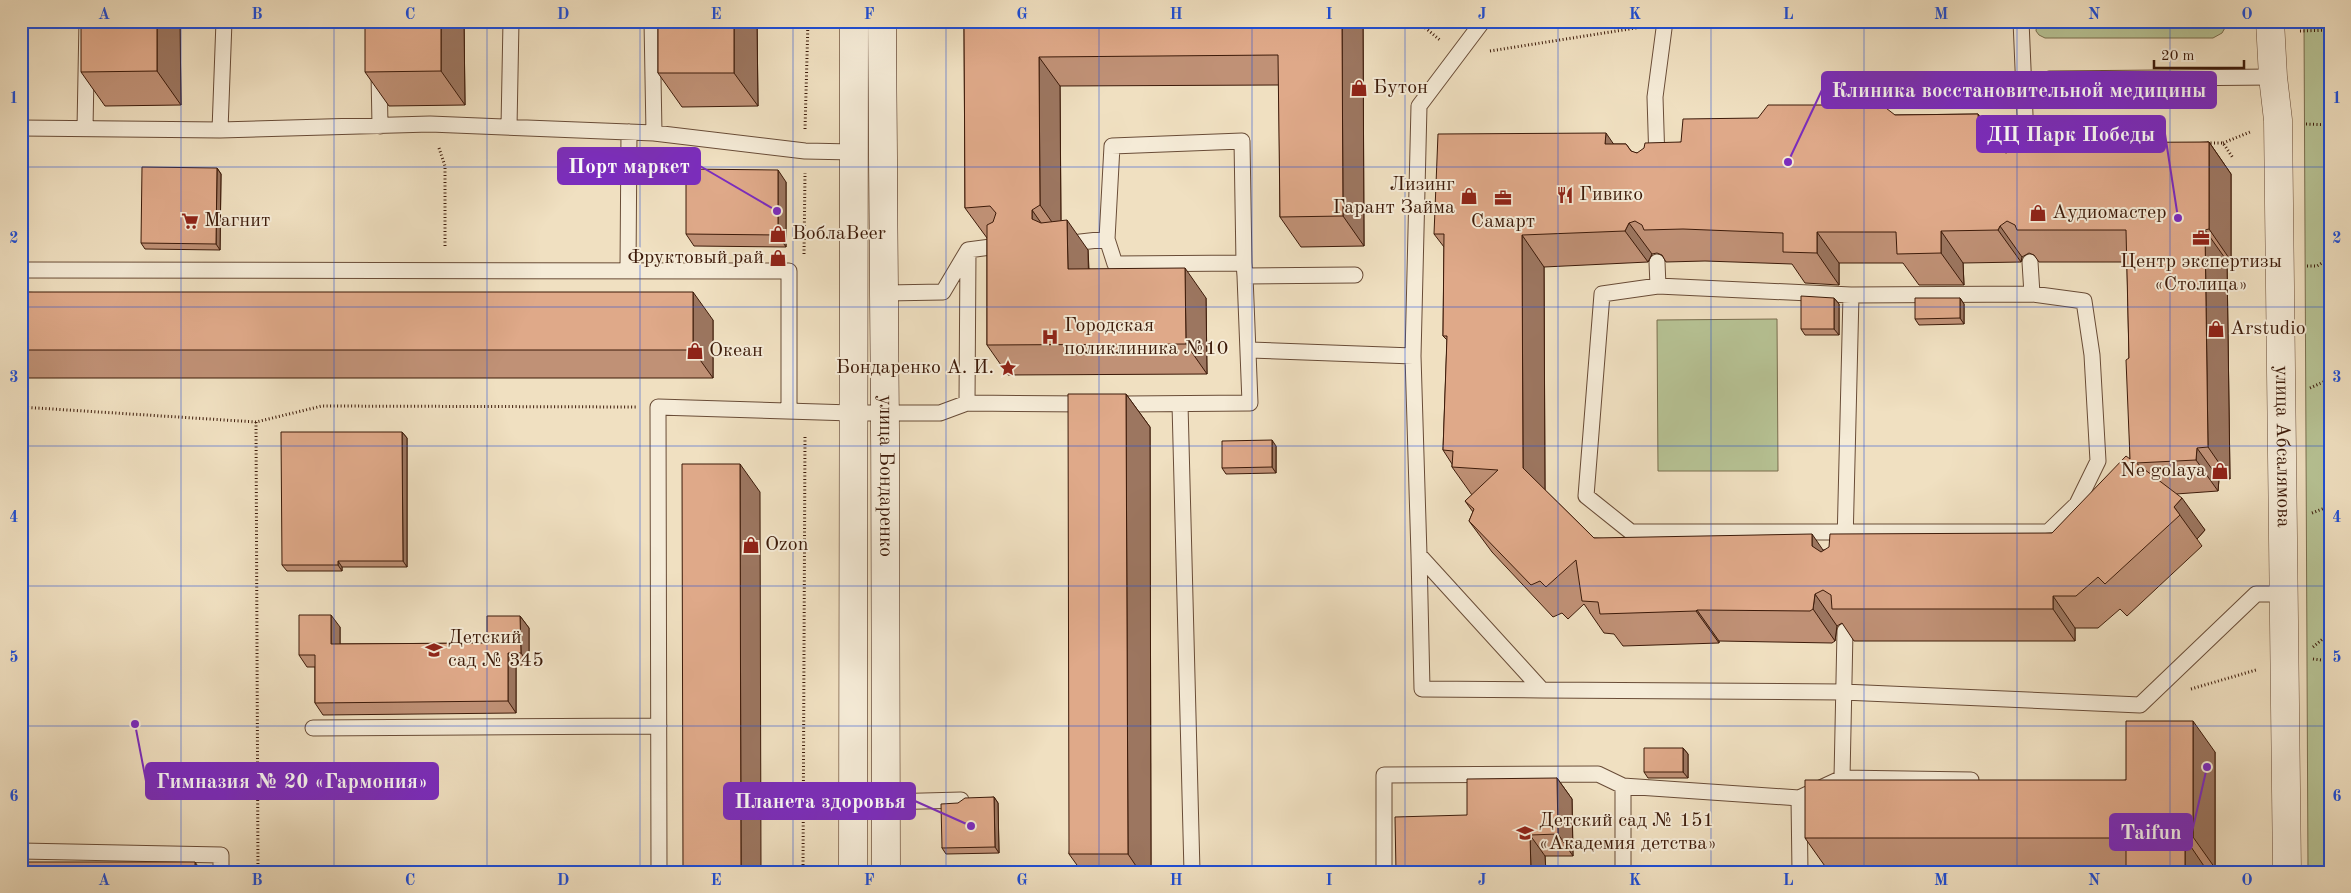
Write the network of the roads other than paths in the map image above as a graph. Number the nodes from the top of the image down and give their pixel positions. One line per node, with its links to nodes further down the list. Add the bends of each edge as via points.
1 (87, 21): 17 (lane)
2 (224, 21): 18 (lane)
3 (512, 21): 15 (lane)
4 (652, 21): 20 (lane)
5 (854, 21): 21 (street, улица Бондаренко)
6 (882, 21): 35 (street, улица Бондаренко)
7 (1483, 21): 39 (lane, via 1419,106)
8 (2021, 21): 23 (lane)
9 (2270, 21): 12 (street, улица Абсалямова)
10 (1665, 22): 22 (lane, via 1655,98)
11 (379, 59): 14 (lane)
12 (2273, 77): 13 (lane); 50 (street, улица Абсалямова, via 2278,120)
13 (2049, 80)
14 (380, 126): 15 (lane); 18 (lane)
15 (509, 127): 19 (lane)
16 (21, 128): 17 (lane)
17 (85, 128): 18 (lane)
18 (220, 130)
19 (630, 132): 20 (lane); 31 (lane)
20 (654, 132): 21 (lane, via 805,150)
21 (854, 152): 45 (street, улица Бондаренко)
22 (1658, 175)
23 (2028, 175)
24 (1107, 239): 25 (lane); 32 (lane, via 1115,264); 32 (lane, via 1112,146 1242,141)
25 (1061, 244)
26 (1008, 245): 27 (lane)
27 (968, 250): 35 (lane, via 943,292); 40 (lane)
28 (1657, 262): 34 (lane)
29 (2030, 262): 36 (lane)
30 (21, 270): 31 (lane)
31 (628, 270): 44 (lane, via 790,271)
32 (1245, 270): 33 (lane); 38 (lane)
33 (1355, 275)
34 (1658, 286): 37 (lane); 47 (lane, via 1602,294 1586,496 1631,532)
35 (886, 293): 46 (street, улица Бондаренко)
36 (2032, 294): 37 (lane); 47 (lane, via 2084,301 2092,355 2098,461 2077,504 2048,532)
37 (1851, 295): 47 (lane)
38 (1250, 350): 39 (lane); 43 (lane, via 1250,403)
39 (1413, 356): 48 (lane)
40 (967, 403): 41 (lane); 46 (lane, via 940,413)
41 (1099, 404)
42 (1127, 404): 43 (lane)
43 (1180, 404): 67 (lane)
44 (789, 411): 45 (lane); 54 (lane, via 658,407)
45 (852, 413): 46 (lane); 65 (street, улица Бондаренко)
46 (883, 413): 61 (street, улица Бондаренко)
47 (1845, 534): 49 (lane)
48 (1419, 556): 52 (lane); 52 (lane, via 1422,689)
49 (1844, 558)
50 (2285, 594): 53 (lane, via 2256,594 2140,705); 71 (street, улица Абсалямова)
51 (1845, 630): 53 (lane)
52 (1542, 690): 53 (lane)
53 (1843, 692): 56 (lane)
54 (659, 726): 55 (lane); 64 (lane)
55 (313, 728)
56 (1842, 778): 57 (lane); 59 (lane)
57 (1990, 780)
58 (1623, 786): 59 (lane); 68 (lane, via 1598,774 1384,775); 69 (lane)
59 (1799, 798): 70 (lane)
60 (961, 800): 61 (lane)
61 (886, 802): 66 (street, улица Бондаренко)
62 (21, 851): 63 (lane, via 221,855)
63 (221, 872)
64 (659, 872)
65 (853, 872)
66 (886, 872)
67 (1192, 872)
68 (1384, 872)
69 (1625, 872)
70 (1800, 872)
71 (2287, 872)

